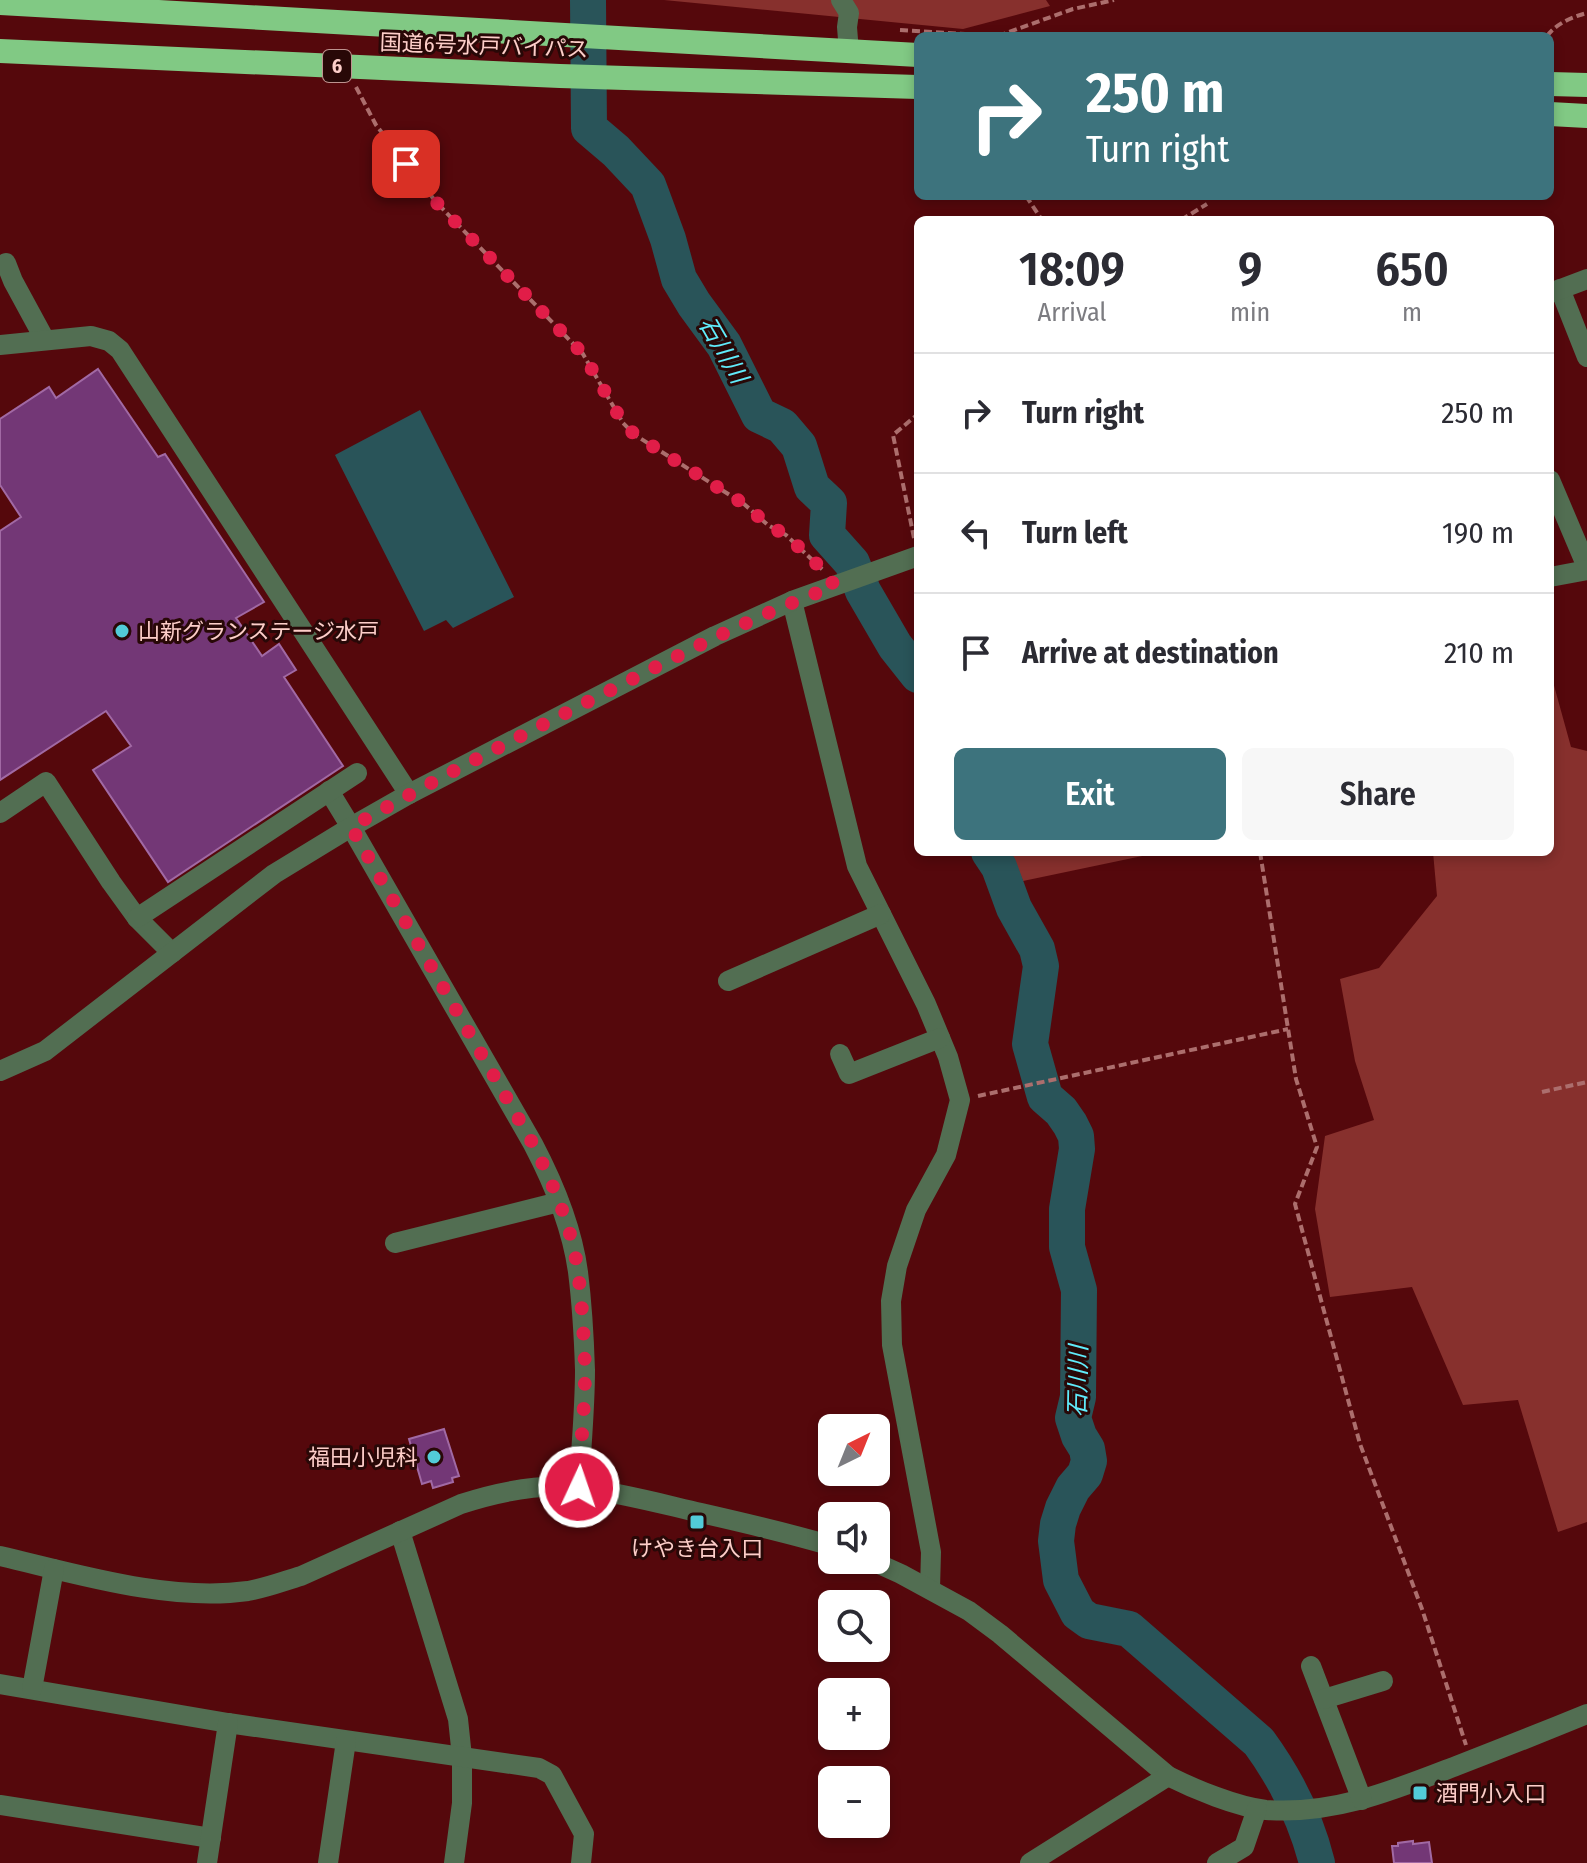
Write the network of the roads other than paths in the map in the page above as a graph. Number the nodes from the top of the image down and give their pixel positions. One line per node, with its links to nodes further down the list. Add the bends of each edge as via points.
1 (841, 0): 4 (street, via 849,13)
2 (0, 3): 4 (highway, 国道6号水戸バイパス / 6)
3 (0, 51): 8 (highway, 国道6号水戸バイパス / 6)
4 (849, 52): 5 (highway, 国道6号水戸バイパス / 6)
5 (914, 55)
6 (1554, 84): 7 (highway)
7 (1587, 85)
8 (914, 87)
9 (1554, 114): 10 (highway)
10 (1587, 116)
11 (6, 263): 14 (street)
12 (1587, 279): 13 (street)
13 (1555, 291): 16 (street)
14 (45, 340): 15 (street); 24 (street, via 91,336 120,350)
15 (0, 345)
16 (1587, 357)
17 (1554, 490): 19 (street)
18 (914, 557): 21 (street)
19 (1587, 568): 20 (street)
20 (1554, 576)
21 (792, 601): 24 (street); 27 (street, via 857,866)
22 (357, 773): 23 (street)
23 (329, 791): 26 (street); 28 (street)
24 (409, 794): 26 (street)
25 (0, 813): 28 (street, via 46,782)
26 (351, 827): 29 (street, via 274,874); 34 (street, via 533,1144)
27 (881, 914): 30 (street); 31 (street)
28 (137, 918): 29 (street)
29 (172, 953): 33 (street, via 45,1051)
30 (728, 981)
31 (940, 1038): 32 (street, via 849,1074); 42 (street, via 960,1100 946,1155 916,1210 891,1301 892,1345 931,1552)
32 (840, 1054)
33 (0, 1071)
34 (559, 1202): 35 (street); 36 (street, via 578,1270 585,1371)
35 (395, 1243)
36 (579, 1487): 37 (street, via 484,1497); 38 (street)
37 (400, 1531): 40 (street, via 301,1576 248,1591 173,1591); 51 (street, via 458,1719)
38 (818, 1542)
39 (0, 1556): 40 (street)
40 (54, 1569): 46 (street)
41 (890, 1570): 42 (street)
42 (930, 1589): 52 (street, via 1000,1634)
43 (1311, 1666): 47 (street)
44 (1383, 1681): 47 (street)
45 (0, 1684): 46 (street)
46 (32, 1689): 49 (street)
47 (1324, 1699): 53 (street)
48 (1587, 1714): 53 (street)
49 (228, 1723): 50 (street); 56 (street)
50 (346, 1741): 51 (street); 58 (street)
51 (462, 1757): 59 (street, via 462,1812); 60 (street, via 539,1768 552,1775 584,1834)
52 (1168, 1776): 55 (street, via 1196,1790); 61 (street)
53 (1362, 1800): 55 (street, via 1325,1808)
54 (0, 1805): 56 (street)
55 (1263, 1809): 62 (street, via 1244,1847)
56 (211, 1838): 57 (street)
57 (207, 1863)
58 (328, 1863)
59 (454, 1863)
60 (581, 1863)
61 (1030, 1863)
62 (1217, 1863)

